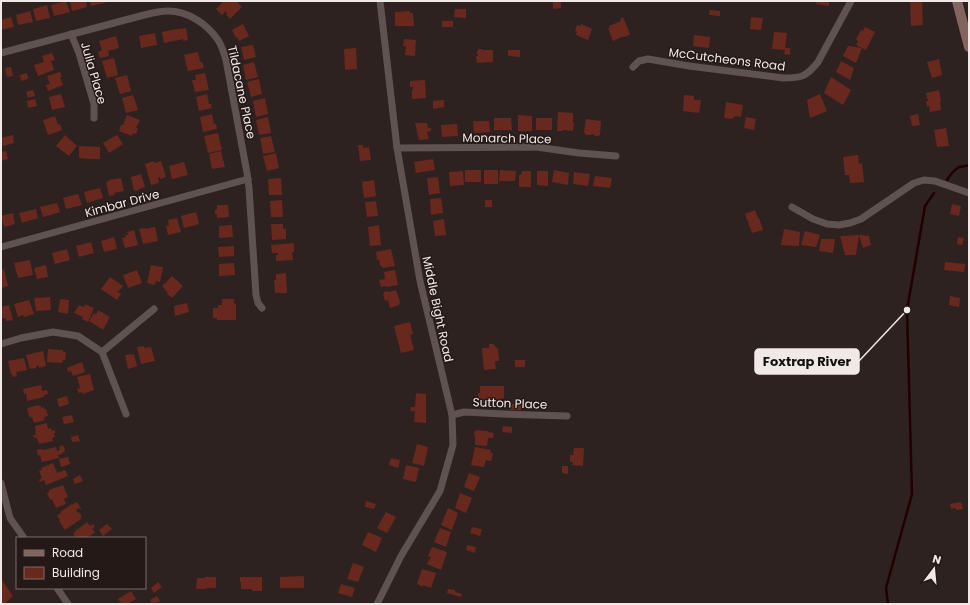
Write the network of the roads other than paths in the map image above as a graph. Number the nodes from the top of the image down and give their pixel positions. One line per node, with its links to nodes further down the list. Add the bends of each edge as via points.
1 (380, 1): 9 (street, Middle Bight Road)
2 (851, 1): 7 (street, McCutcheons Road, via 818,62 803,76 783,78 648,59 638,61)
3 (957, 1): 5 (main road)
4 (70, 34): 6 (street, Tildacane Place); 8 (street, Julia Place, via 79,53 94,104); 11 (street, Tildacane Place, via 168,11 189,15 204,25 217,39 224,56)
5 (969, 47)
6 (1, 53)
7 (632, 67)
8 (94, 118)
9 (398, 148): 10 (street, Monarch Place, via 536,147); 20 (street, Middle Bight Road, via 420,281)
10 (616, 156)
11 (248, 179): 14 (street, Kimbar Drive); 15 (street, Tildacane Place, via 256,295)
12 (969, 193): 13 (street, via 935,181 924,180 914,183 861,219 839,224 827,224 813,219)
13 (792, 207)
14 (1, 247)
15 (262, 308)
16 (154, 309): 18 (street)
17 (1, 344): 18 (street, via 53,332 78,336)
18 (102, 352): 19 (street)
19 (126, 414)
20 (452, 415): 21 (street, Sutton Place, via 464,412); 26 (street, Middle Bight Road, via 453,445 440,490 401,556)
21 (567, 416)
22 (1, 483): 23 (street, via 10,518)
23 (23, 537)
24 (58, 589): 25 (street)
25 (68, 604)
26 (377, 604)

